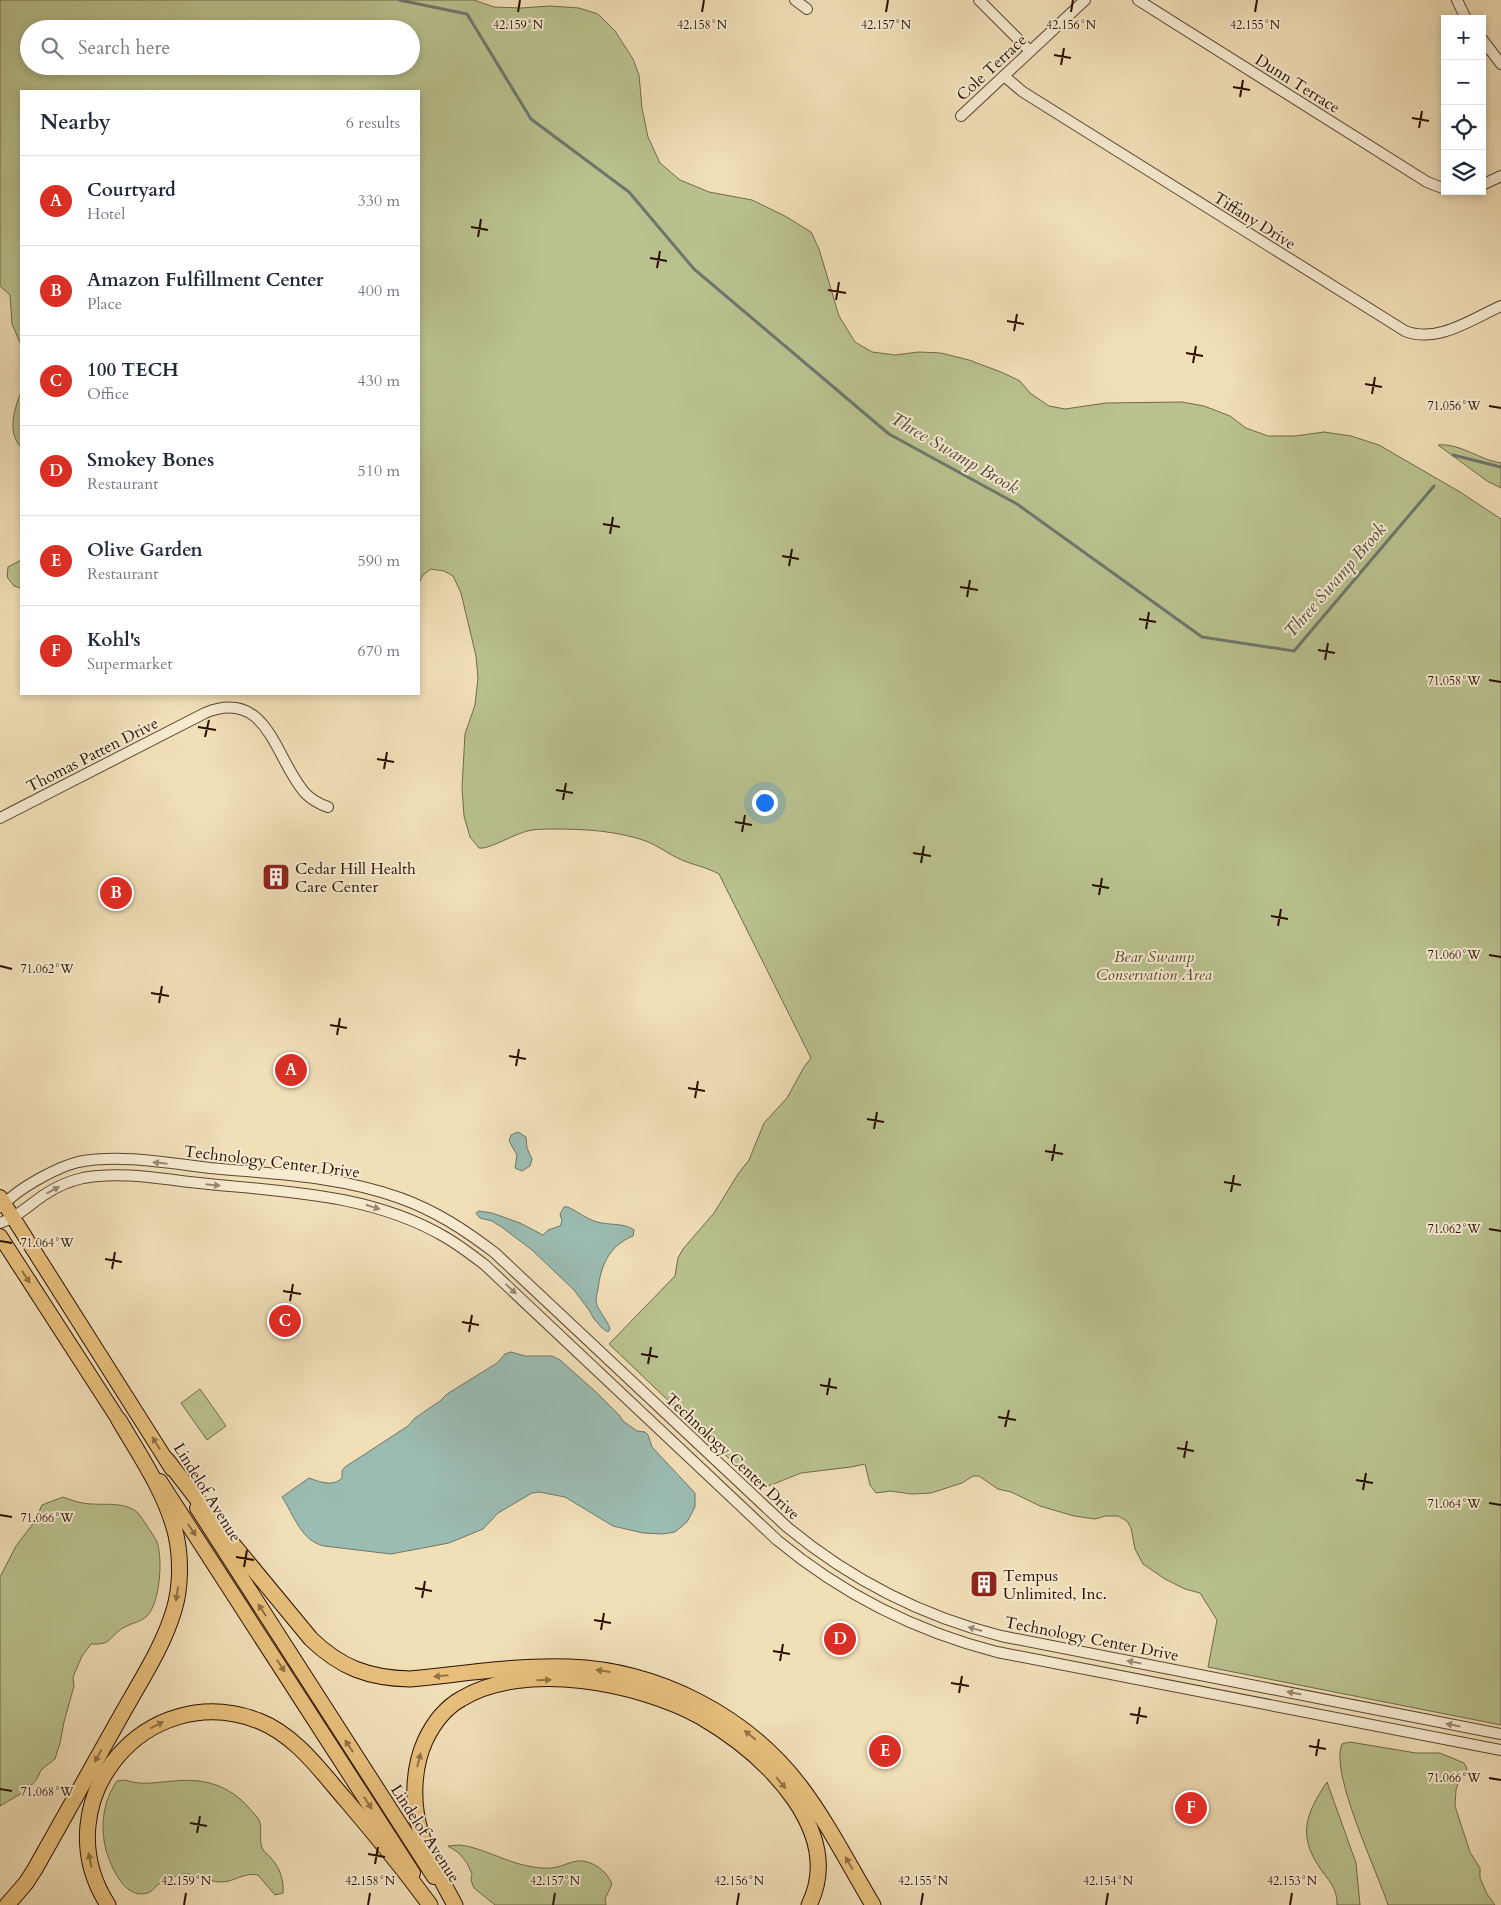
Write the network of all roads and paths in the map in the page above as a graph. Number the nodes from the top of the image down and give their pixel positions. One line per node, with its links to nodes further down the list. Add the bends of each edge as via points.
1 (795, 0): 6 (street)
2 (979, 0): 9 (street)
3 (1085, 0): 9 (street, Cole Terrace)
4 (1138, 0): 15 (street, Dunn Terrace, via 1427,182)
5 (1457, 0): 7 (street)
6 (807, 8)
7 (1464, 15)
8 (1486, 45): 10 (street)
9 (1030, 51): 11 (street, Cole Terrace)
10 (1501, 64)
11 (1004, 76): 12 (street, Cole Terrace); 16 (street, Tiffany Drive, via 1023,92 1405,331 1417,336 1436,334)
12 (961, 116)
13 (1501, 176): 14 (street)
14 (1486, 182)
15 (1441, 187)
16 (1501, 306)
17 (328, 807): 18 (street, Thomas Patten Drive, via 304,792 262,722 246,711 230,707 198,716)
18 (0, 818)
19 (1, 1203): 20 (main road, Lindelof Avenue); 24 (street, Technology Center Drive, one-way to 19, via 1000,1636 954,1623 892,1597 837,1566 787,1527 495,1253 454,1223 399,1198 369,1188 312,1178 99,1159 50,1173)
20 (7, 1220): 23 (main road, Lindelof Avenue, one-way to 20); 25 (street, Technology Center Drive, one-way to 25, via 57,1187 81,1178 106,1175 310,1194 365,1204 393,1213 446,1237 485,1265 777,1540 828,1579 868,1603 940,1635 997,1652)
21 (0, 1236): 22 (main road, Lindelof Avenue, one-way to 22)
22 (119, 1420): 26 (highway, one-way to 26, via 158,1488 172,1521 179,1569 178,1593 157,1651 35,1869); 28 (main road, Lindelof Avenue, one-way to 28)
23 (167, 1460): 29 (main road, Lindelof Avenue, one-way to 23); 31 (highway, one-way to 23, via 800,1786 770,1752 726,1718 656,1683 614,1672 531,1667 410,1679 360,1672 328,1655 311,1639)
24 (1501, 1734)
25 (1501, 1750)
26 (7, 1905)
27 (108, 1905): 28 (highway, one-way to 28, via 91,1869 87,1833 90,1807 103,1775 126,1747 154,1726 203,1712 244,1716 288,1738 323,1773)
28 (432, 1905)
29 (453, 1905): 30 (highway, one-way to 30, via 430,1857 416,1813 415,1780 423,1746 443,1714 475,1691 547,1679 580,1680 651,1695 700,1717 744,1746 777,1778 811,1826 818,1865 816,1888)
30 (809, 1905)
31 (873, 1905)

